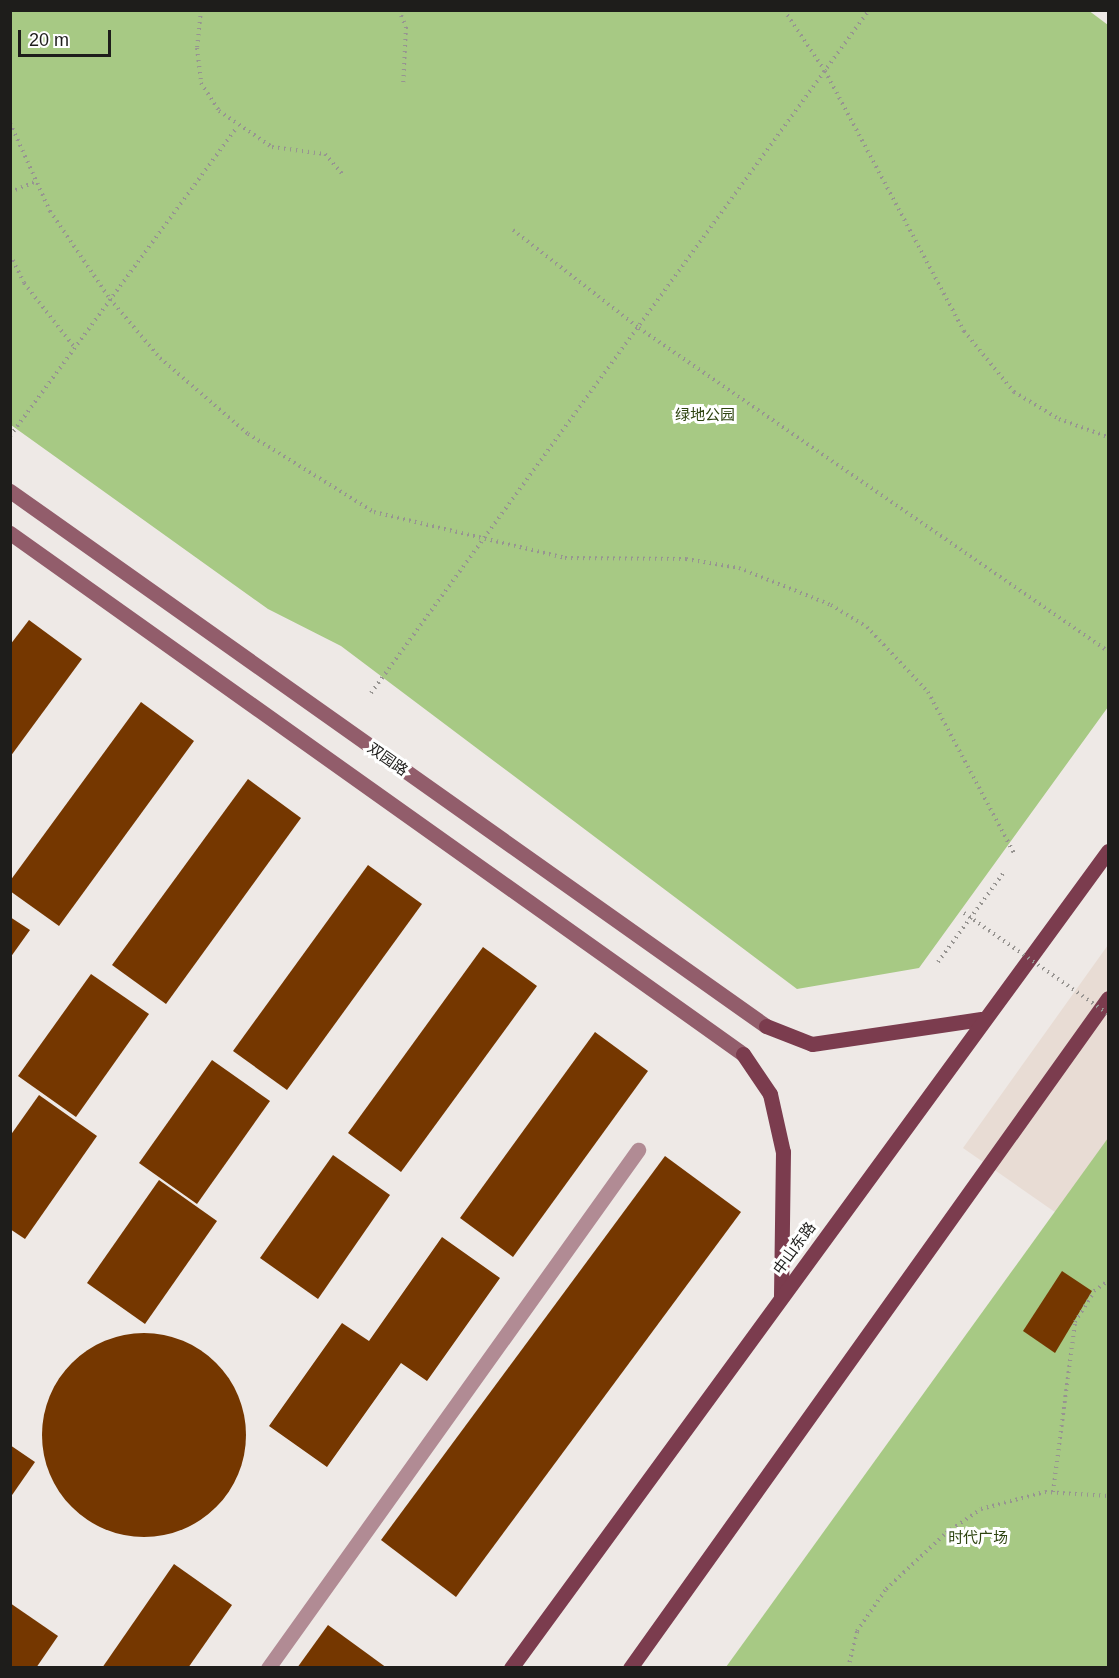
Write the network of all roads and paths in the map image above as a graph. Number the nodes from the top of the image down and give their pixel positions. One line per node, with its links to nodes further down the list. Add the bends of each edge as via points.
1 (201, 10): 8 (path, via 197,48 201,83 219,111)
2 (399, 10): 6 (path, via 406,27)
3 (784, 10): 5 (path)
4 (869, 10): 5 (path)
5 (825, 71): 15 (path); 18 (path, via 964,331 1014,392 1059,419)
6 (403, 86)
7 (10, 123): 10 (path)
8 (237, 127): 9 (path, via 272,147 325,154); 14 (path)
9 (344, 176)
10 (37, 181): 11 (path); 14 (path, via 74,250)
11 (10, 192)
12 (513, 230): 15 (path)
13 (10, 255): 16 (path, via 24,284)
14 (110, 299): 16 (path); 21 (path, via 189,386 290,464 374,512)
15 (639, 328): 21 (path); 22 (path)
16 (75, 348): 17 (path)
17 (10, 436)
18 (1108, 437)
19 (10, 491): 32 (main road, 双园路, via 766,1026 812,1044)
20 (10, 533): 35 (main road, via 743,1054 770,1094 783,1152)
21 (482, 542): 23 (path); 25 (path, via 565,558 686,559 739,568 781,581 840,610 897,654 927,692)
22 (1108, 651)
23 (371, 693)
24 (1108, 851): 32 (main road, 中山东路)
25 (1015, 855)
26 (1004, 872): 28 (path)
27 (964, 913): 28 (path, bridge)
28 (971, 918): 29 (path); 31 (path, bridge)
29 (938, 962)
30 (1108, 998): 40 (main road)
31 (1108, 1014)
32 (981, 1019): 35 (main road, 中山东路)
33 (638, 1150): 38 (street)
34 (1108, 1281): 36 (path, via 1094,1291 1075,1322)
35 (780, 1298): 39 (main road, 中山东路)
36 (1053, 1492): 37 (path); 41 (path, via 981,1509 946,1533 886,1589 857,1631)
37 (1108, 1496)
38 (268, 1668)
39 (511, 1668)
40 (630, 1668)
41 (848, 1668)

